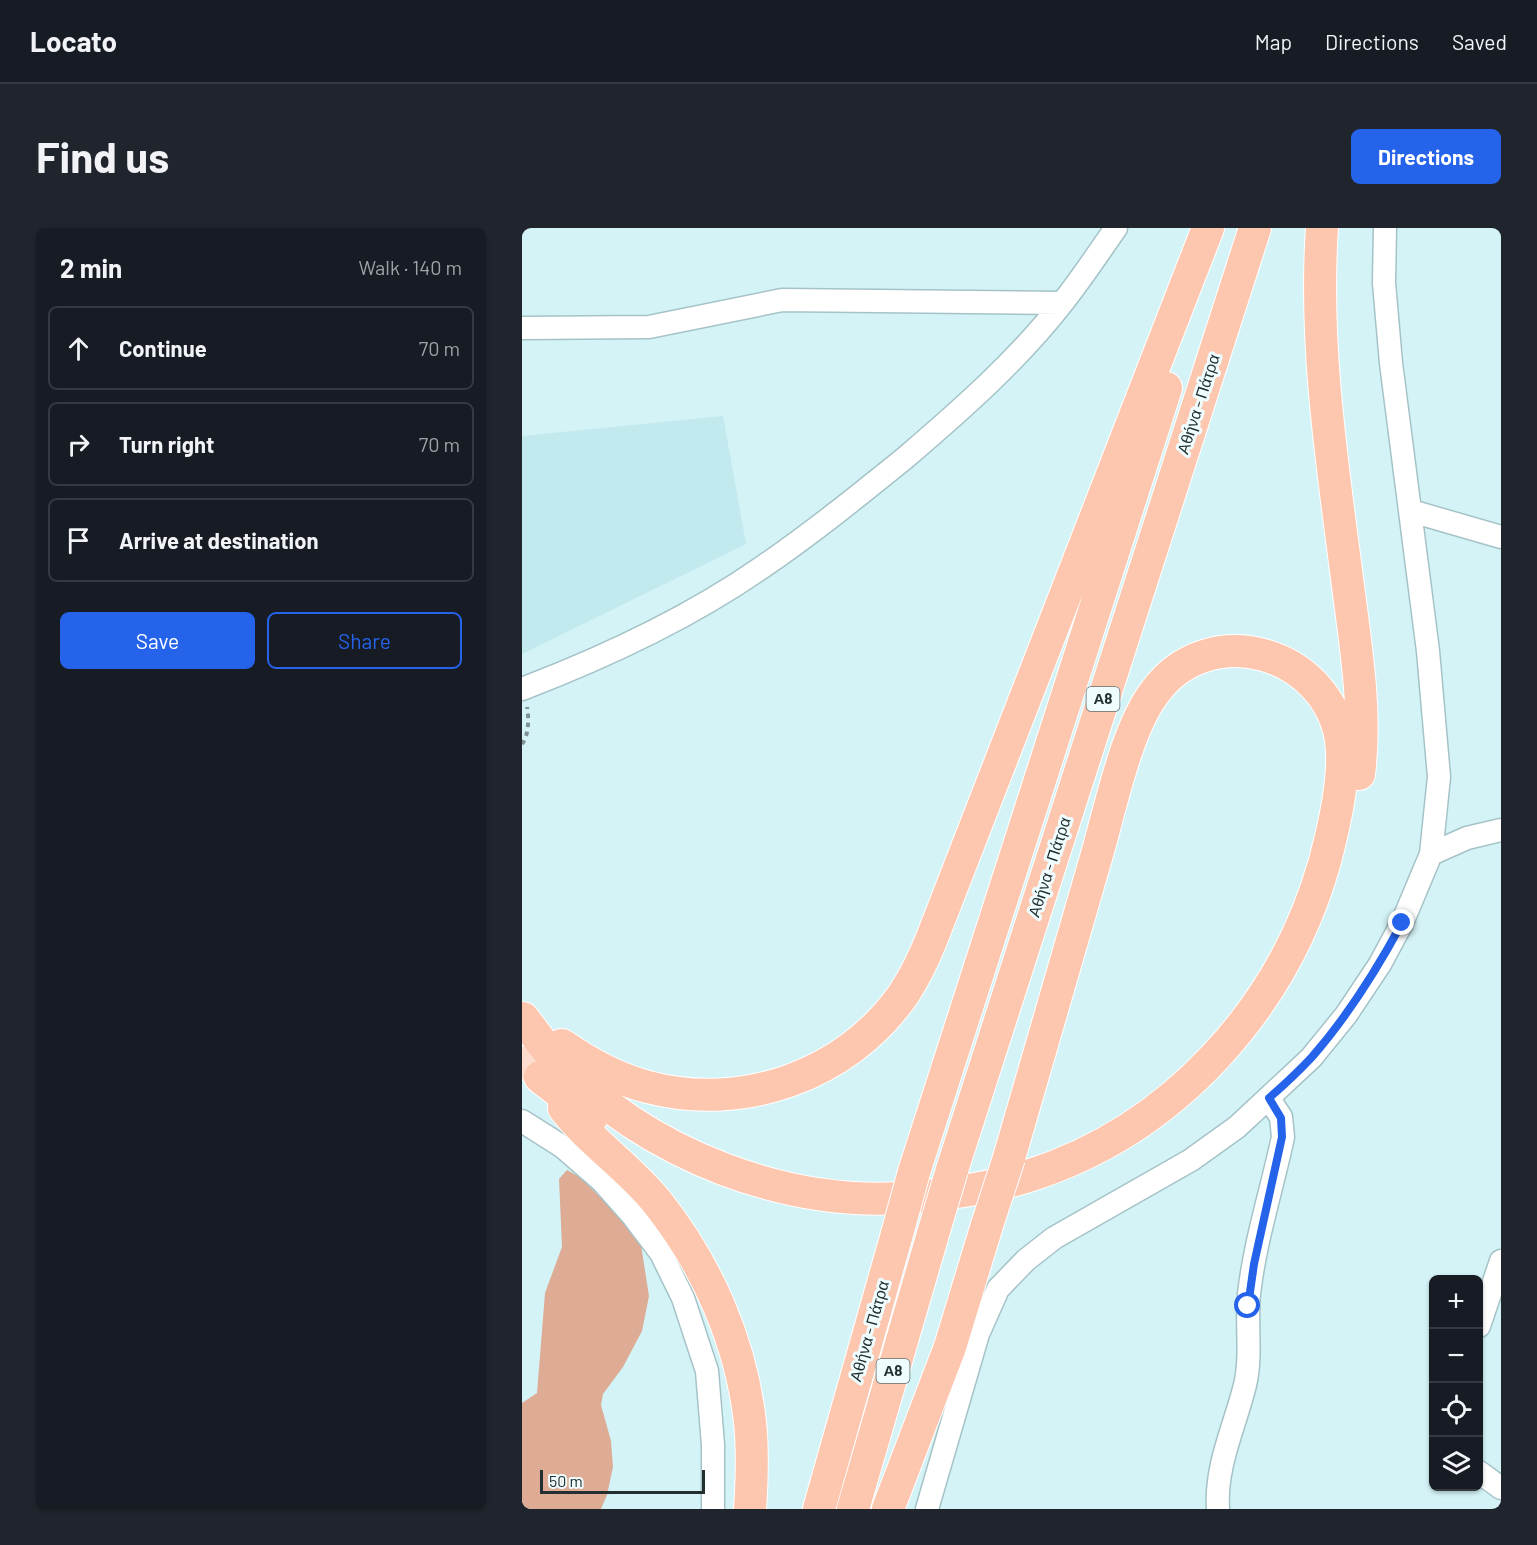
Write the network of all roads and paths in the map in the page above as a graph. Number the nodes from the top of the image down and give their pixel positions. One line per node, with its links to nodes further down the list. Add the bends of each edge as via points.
1 (1116, 228): 7 (street)
2 (1208, 228): 15 (highway, via 932,938 903,995 882,1020 833,1061 804,1076 742,1093 710,1096 668,1092 616,1077)
3 (1217, 228): 25 (highway, Αθήνα - Πάτρα / Α8, bridge, via 914,1173)
4 (1255, 228): 26 (highway, Αθήνα - Πάτρα / Α8, bridge, via 951,1170)
5 (1322, 228): 16 (highway, via 1321,348 1360,692 1356,804 1338,882 1308,956 1266,1024 1227,1072 1168,1126 1081,1177 983,1208 880,1220 780,1207 702,1181 637,1148)
6 (1385, 228): 9 (street, via 1383,283)
7 (1062, 303): 8 (street, via 782,300 649,327); 11 (street, via 999,373 931,435 839,512 777,557 687,613)
8 (522, 328)
9 (1411, 511): 10 (street); 14 (street, via 1439,777)
10 (1501, 537)
11 (523, 689): 12 (path, via 528,714)
12 (522, 744)
13 (1501, 830): 14 (street, via 1467,838)
14 (1431, 854): 17 (street, via 1380,964 1318,1049)
15 (522, 1018): 27 (highway, bridge, via 586,1087 632,1122 704,1161 792,1189 885,1199 932,1195 990,1186 1024,1178 1082,1156 1135,1125 1207,1067 1240,1029 1291,949 1307,914 1330,841 1342,765 1341,741 1324,696 1288,664 1266,655 1218,652 1195,660 1168,677 1143,709 1118,782 1009,1158 987,1225 950,1347)
16 (531, 1069): 24 (highway, via 569,1115 657,1202 709,1283 728,1328 750,1422)
17 (1269, 1098): 28 (street, via 1191,1160 1054,1238 998,1289 978,1334); 29 (street, via 1281,1118 1282,1137 1250,1292 1247,1370 1221,1468)
18 (522, 1121): 23 (street, via 563,1147 602,1181 661,1253 683,1298 707,1371)
19 (1501, 1261): 20 (street)
20 (1483, 1314)
21 (1483, 1475): 22 (street)
22 (1501, 1488)
23 (713, 1509)
24 (750, 1509)
25 (819, 1509)
26 (853, 1509)
27 (888, 1509)
28 (927, 1509)
29 (1218, 1509)

